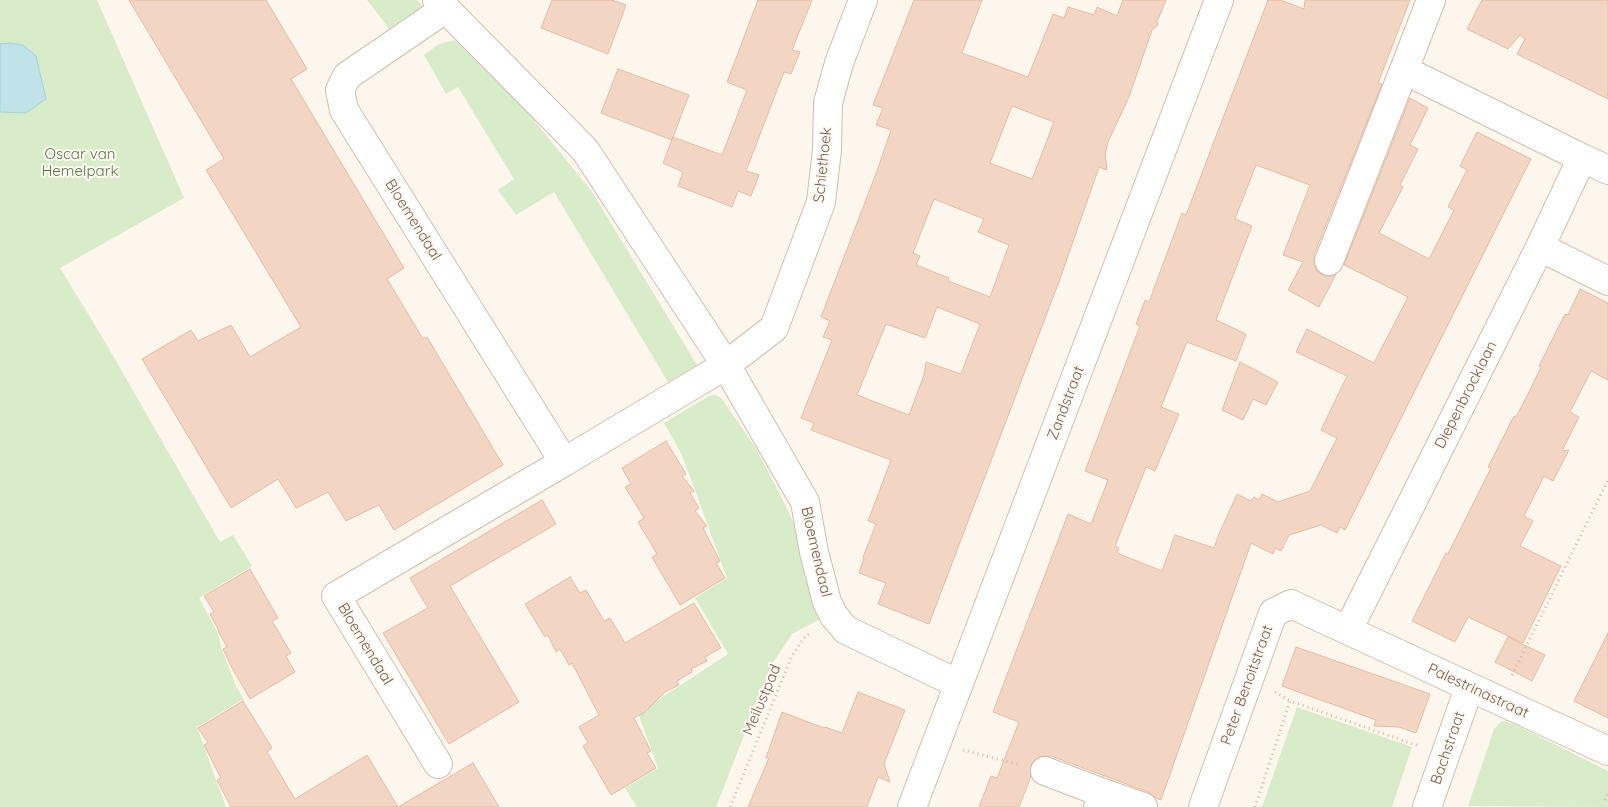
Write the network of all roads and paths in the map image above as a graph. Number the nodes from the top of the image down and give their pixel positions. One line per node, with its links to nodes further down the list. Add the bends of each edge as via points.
1 (863, 0): 11 (street, Schiethoek, via 828,103 821,202 774,328)
2 (1219, 0): 16 (street, Zandstraat)
3 (1431, 0): 5 (street)
4 (441, 5): 11 (street, Bloemendaal, via 585,150); 12 (street, Bloemendaal, via 347,76 340,90 344,110)
5 (1404, 70): 6 (street); 9 (street)
6 (1582, 158): 7 (street); 8 (street, Diepenbrocklaan)
7 (1608, 170)
8 (1540, 247): 10 (street); 15 (street, Diepenbrocklaan)
9 (1330, 261)
10 (1608, 280)
11 (726, 365): 12 (street, Bloemendaal); 14 (street, Bloemendaal, via 805,502 818,569)
12 (564, 462): 22 (street, Bloemendaal, via 336,596)
13 (1608, 480): 18 (path)
14 (834, 616): 16 (street, Bloemendaal, via 846,630); 27 (path, Meilustpad, via 803,639 792,656)
15 (1348, 630): 17 (street, Palestrinastraat); 30 (street, Peter Benoitstraat, via 1291,604 1273,613)
16 (959, 684): 28 (street, Zandstraat)
17 (1469, 688): 18 (street, Palestrinastraat); 21 (street, Bachstraat)
18 (1499, 702): 20 (street, Palestrinastraat)
19 (962, 750): 23 (path)
20 (1608, 751)
21 (1446, 755): 31 (path, via 1290,701); 32 (street, Bachstraat)
22 (438, 764)
23 (1045, 771): 25 (street)
24 (1608, 794): 26 (path)
25 (1100, 800): 29 (street)
26 (1605, 800)
27 (730, 807)
28 (912, 807)
29 (1143, 807)
30 (1203, 807)
31 (1255, 807)
32 (1427, 807)

